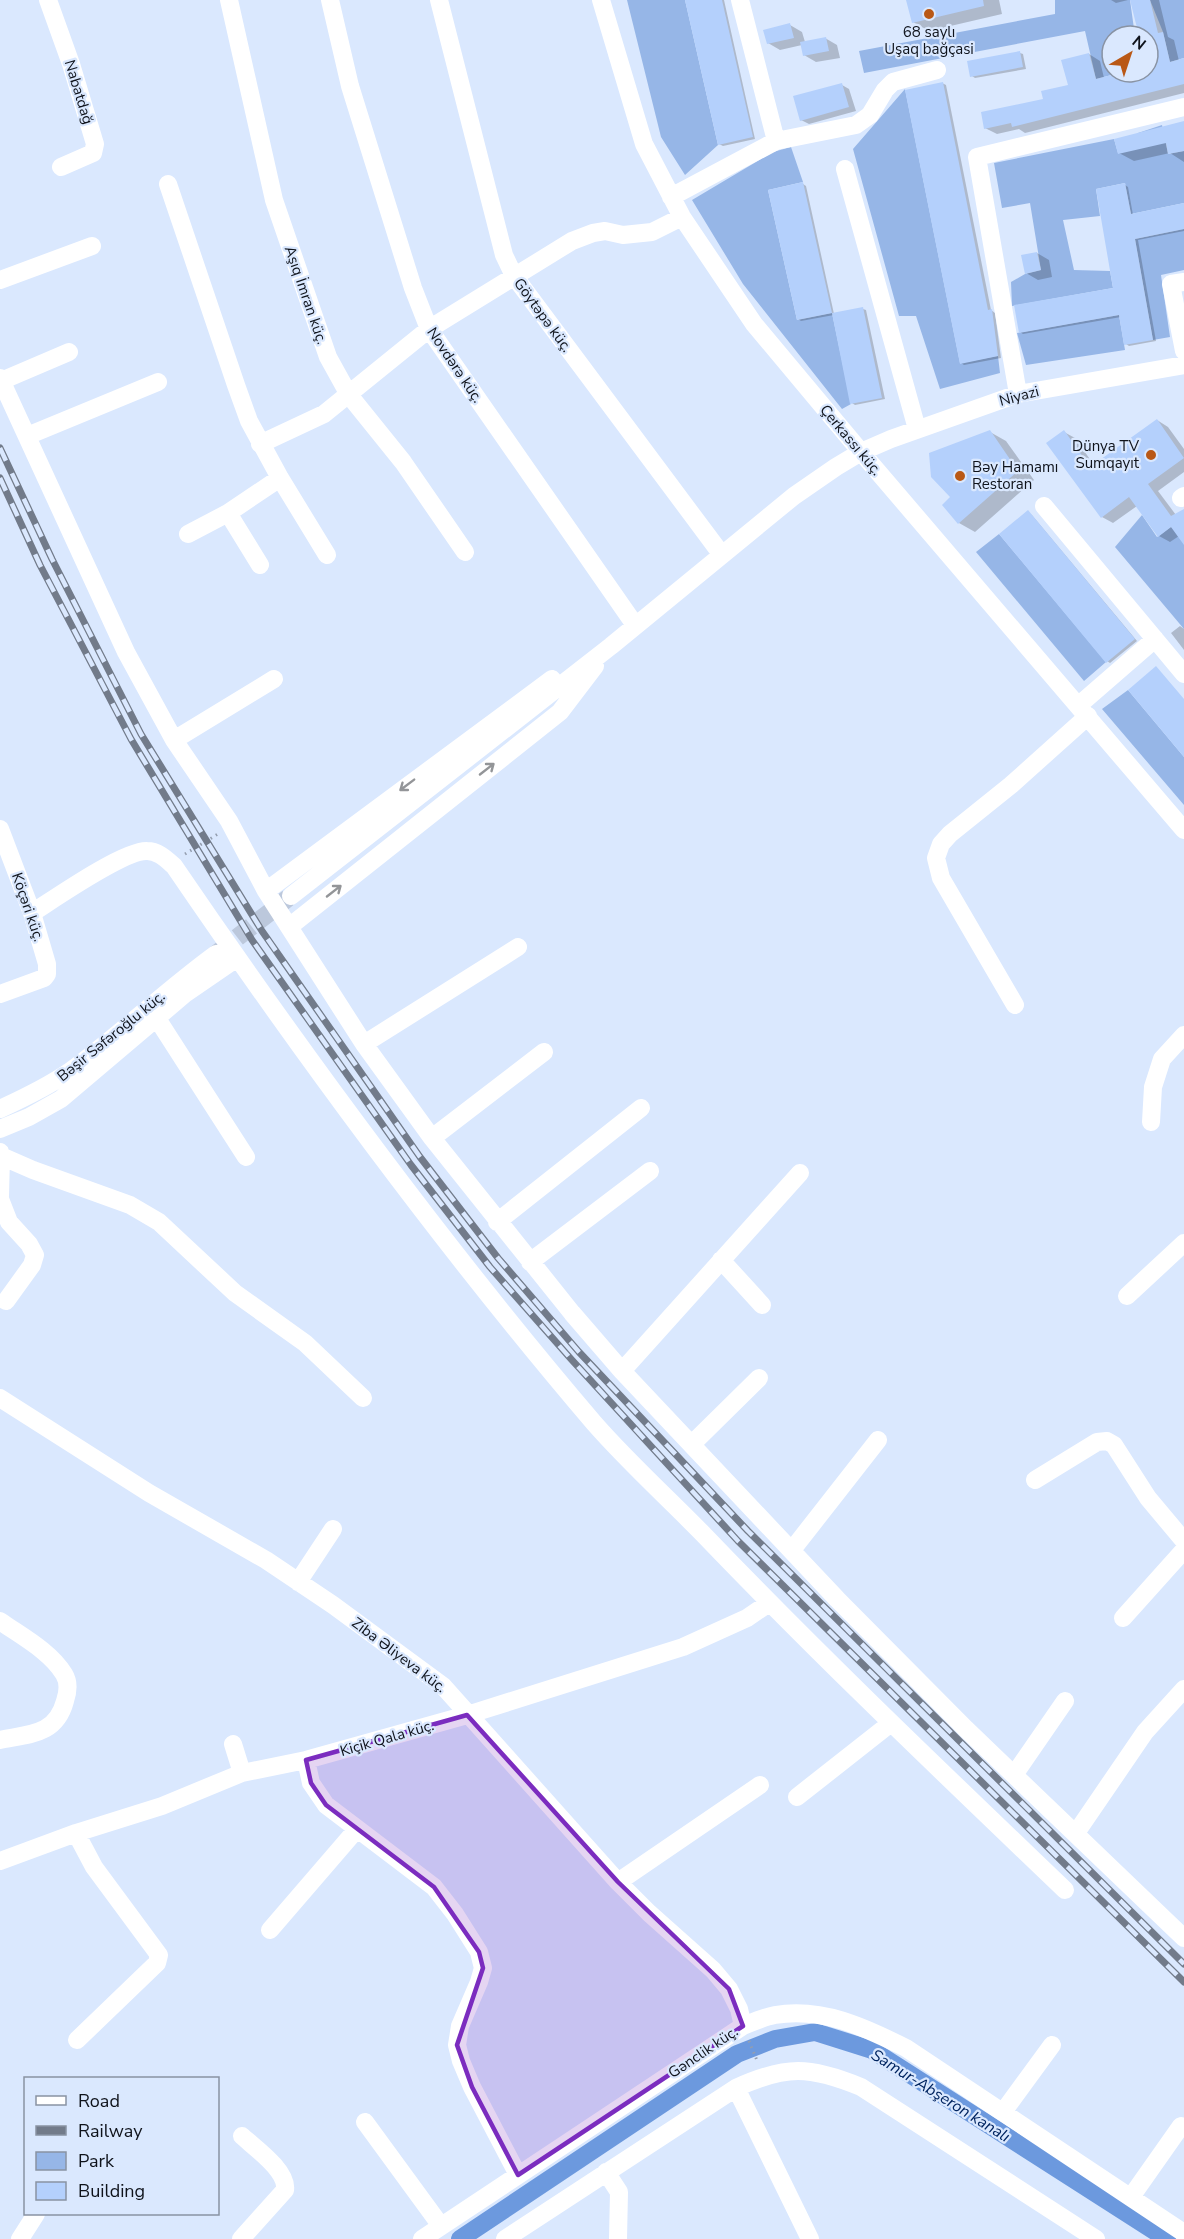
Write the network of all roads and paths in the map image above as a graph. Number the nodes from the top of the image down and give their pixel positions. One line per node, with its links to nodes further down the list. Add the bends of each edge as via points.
1 (48, 0): 10 (street, Nabatdağ, via 95,144 93,153)
2 (229, 0): 26 (street, Aşıq İmran küç., via 274,200 316,326 337,377)
3 (330, 0): 19 (street, Novdərə küç., via 350,86)
4 (439, 0): 16 (street, Göytəpə küç., via 504,255)
5 (601, 0): 13 (street, Çerkassı küç., via 644,144)
6 (740, 0): 9 (street)
7 (937, 70): 9 (street, via 893,82 870,115 856,125)
8 (1184, 107): 25 (street, via 978,157)
9 (776, 141): 13 (street)
10 (62, 167)
11 (846, 169): 27 (street)
12 (168, 184): 29 (street)
13 (670, 197): 14 (street, Çerkassı küç.)
14 (682, 217): 16 (street, via 652,232 636,235 593,233 572,241); 30 (street, Çerkassı küç., via 754,324)
15 (92, 246): 17 (street)
16 (514, 276): 19 (street); 37 (street, Göytəpə küç.)
17 (0, 280)
18 (1184, 282): 20 (street, via 1172,284)
19 (429, 329): 26 (street); 39 (street, Novdərə küç.)
20 (1184, 351)
21 (69, 352): 23 (street)
22 (1184, 365): 25 (street, Niyazi)
23 (1, 380): 28 (street)
24 (158, 382): 28 (street)
25 (1018, 394): 27 (street, Niyazi)
26 (349, 395): 29 (street, via 324,414); 35 (street, Aşıq İmran küç., via 403,462)
27 (917, 429): 30 (street, Niyazi)
28 (27, 436): 45 (street, via 126,652)
29 (260, 444): 31 (street)
30 (861, 452): 37 (street, Niyazi, via 813,481); 44 (street, Çerkassı küç.)
31 (280, 478): 33 (street); 36 (street)
32 (1044, 506): 40 (street)
33 (228, 513): 34 (street); 38 (street)
34 (188, 534)
35 (465, 552)
36 (327, 555)
37 (722, 555): 39 (street, Niyazi)
38 (260, 566)
39 (635, 625): 41 (street, Niyazi)
40 (1155, 639): 42 (street); 44 (street)
41 (611, 646): 50 (street, one-way to 50, via 540,686); 51 (street); 53 (street, one-way to 41, via 560,712)
42 (1184, 674)
43 (274, 679): 45 (street)
44 (1083, 711): 47 (street, Çerkassı küç.); 58 (street, via 1011,785 950,834 936,858 941,878)
45 (174, 740): 50 (street, via 233,828)
46 (0, 830): 52 (street, Köçəri küç.)
47 (1184, 830)
48 (223, 832): 49 (path)
49 (180, 857)
50 (266, 891): 53 (street)
51 (291, 896)
52 (32, 913): 56 (street, via 113,863 143,850 154,851 174,867); 57 (street, Köçəri küç., via 47,974)
53 (289, 927): 61 (street)
54 (519, 947): 61 (street)
55 (216, 954): 64 (street, Bəşir Səfəroğlu küç., via 68,1072)
56 (237, 958): 59 (street); 92 (street, via 478,1282 596,1425)
57 (0, 994)
58 (1015, 1005)
59 (156, 1017): 66 (street, via 61,1099); 69 (street)
60 (1184, 1035): 65 (street, via 1162,1059 1154,1087)
61 (364, 1044): 67 (street)
62 (544, 1052): 67 (street)
63 (641, 1108): 73 (street)
64 (0, 1109)
65 (1151, 1122)
66 (0, 1129)
67 (432, 1138): 73 (street)
68 (1, 1154): 72 (street); 83 (street, via 33,1170 130,1205 159,1222 229,1288 305,1343)
69 (246, 1156)
70 (650, 1171): 76 (street)
71 (800, 1173): 75 (street)
72 (0, 1198): 78 (street, via 9,1222 35,1256)
73 (497, 1222): 76 (street)
74 (1184, 1243): 77 (street)
75 (721, 1260): 79 (street); 80 (street)
76 (530, 1262): 80 (street)
77 (1127, 1296)
78 (6, 1301)
79 (762, 1305)
80 (622, 1371): 85 (street)
81 (759, 1378): 85 (street)
82 (0, 1398): 91 (street, Ziba Əliyeva küç.)
83 (363, 1398)
84 (878, 1440): 89 (street)
85 (692, 1444): 89 (street)
86 (1035, 1480): 88 (street, via 1097,1442 1107,1441 1114,1445 1148,1498)
87 (333, 1529): 91 (street)
88 (1184, 1541)
89 (792, 1550): 103 (street)
90 (1184, 1550): 93 (street)
91 (298, 1582): 97 (street, Ziba Əliyeva küç., via 443,1686)
92 (769, 1603): 97 (street, Kiçik Qala küç., via 747,1618 683,1647); 98 (street)
93 (1123, 1618)
94 (0, 1621): 99 (street, via 49,1657 64,1674 67,1694 62,1713 47,1729)
95 (1184, 1689): 108 (street, via 1145,1732)
96 (1065, 1701): 103 (street)
97 (468, 1715): 101 (street, Kiçik Qala küç.); 110 (street, Ziba Əliyeva küç.)
98 (891, 1723): 105 (street); 111 (street)
99 (0, 1740)
100 (233, 1744): 102 (street)
101 (306, 1760): 102 (street, Kiçik Qala küç.); 106 (street, via 317,1794)
102 (242, 1773): 107 (street, Kiçik Qala küç., via 162,1806)
103 (1014, 1775): 108 (street)
104 (760, 1785): 110 (street)
105 (797, 1797)
106 (357, 1829): 112 (street); 124 (street, via 434,1887 479,1952 483,1968 460,2026 457,2045 472,2087)
107 (76, 1833): 109 (street, Kiçik Qala küç.); 115 (street, via 94,1867 159,1955 157,1963)
108 (1076, 1833): 113 (street)
109 (0, 1861)
110 (618, 1882): 114 (street, Ziba Əliyeva küç., via 713,1970 729,1989)
111 (1065, 1890)
112 (270, 1930)
113 (1184, 1938)
114 (743, 2026): 117 (path); 119 (street, Gənclik küç., via 774,2015 805,2013 836,2018 906,2048); 124 (street, Gənclik küç.)
115 (77, 2040)
116 (1052, 2044): 119 (street)
117 (763, 2075): 118 (street); 135 (street, via 817,2072 861,2087)
118 (736, 2088): 123 (street); 134 (street)
119 (1003, 2112): 125 (street, Gənclik küç.)
120 (365, 2122): 127 (street)
121 (1181, 2126): 125 (street)
122 (242, 2136): 130 (street, via 281,2172 286,2182 285,2190)
123 (606, 2172): 132 (street); 133 (street, via 619,2192)
124 (518, 2175): 127 (street, Gənclik küç.)
125 (1131, 2197): 128 (street, Gənclik küç.)
126 (35, 2215): 129 (street)
127 (441, 2226): 131 (street, Gənclik küç.)
128 (1184, 2233)
129 (20, 2239)
130 (241, 2239)
131 (422, 2239)
132 (505, 2239)
133 (618, 2239)
134 (810, 2239)
135 (1096, 2239)

